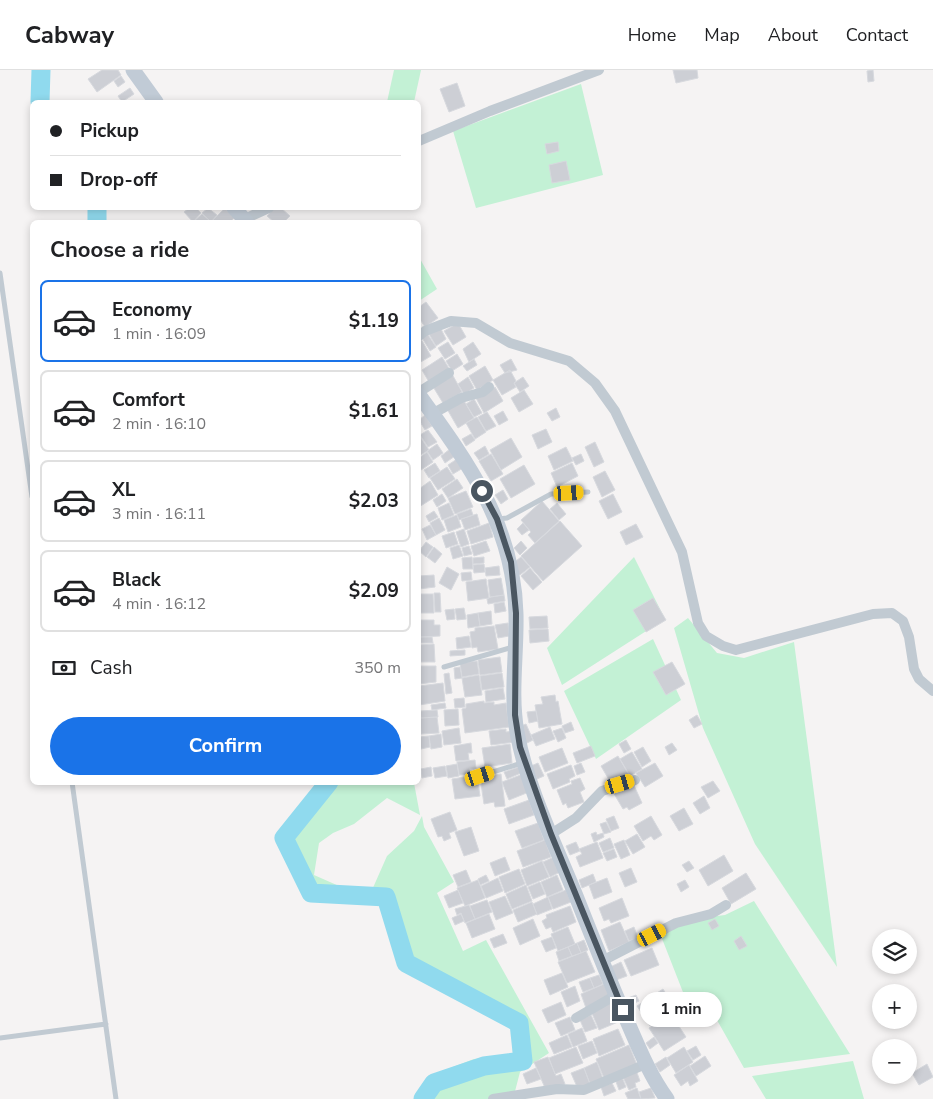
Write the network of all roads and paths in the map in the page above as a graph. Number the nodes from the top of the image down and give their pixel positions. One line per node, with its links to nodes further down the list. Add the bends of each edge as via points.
1 (133, 70): 3 (street)
2 (599, 70): 4 (street)
3 (155, 100)
4 (421, 140)
5 (263, 210): 6 (street)
6 (240, 218)
7 (0, 273): 14 (lane)
8 (421, 334): 19 (street, via 451,321 476,323 510,343 568,361 595,383 619,420 682,552 698,623 706,636 736,650 873,614 892,613 902,621 909,636 916,674)
9 (449, 373): 11 (street)
10 (489, 387): 13 (street)
11 (421, 393)
12 (421, 397): 13 (street)
13 (432, 414): 16 (street, via 468,462)
14 (30, 482)
15 (588, 492): 16 (lane, via 551,494 507,518)
16 (497, 519): 17 (street, via 511,562 516,613)
17 (515, 646): 18 (lane); 20 (street, via 515,715)
18 (444, 667)
19 (933, 691)
20 (525, 762): 21 (lane); 24 (street)
21 (480, 776)
22 (635, 780): 24 (street, via 602,791 576,818)
23 (72, 785): 29 (lane)
24 (551, 834): 26 (street)
25 (726, 905): 26 (street, via 711,914 676,923)
26 (602, 961): 27 (street)
27 (616, 995): 28 (street); 31 (street)
28 (576, 1018)
29 (106, 1024): 30 (lane); 32 (lane)
30 (0, 1038)
31 (646, 1064): 33 (street, via 584,1090 557,1089); 34 (street)
32 (116, 1099)
33 (493, 1099)
34 (667, 1099)

